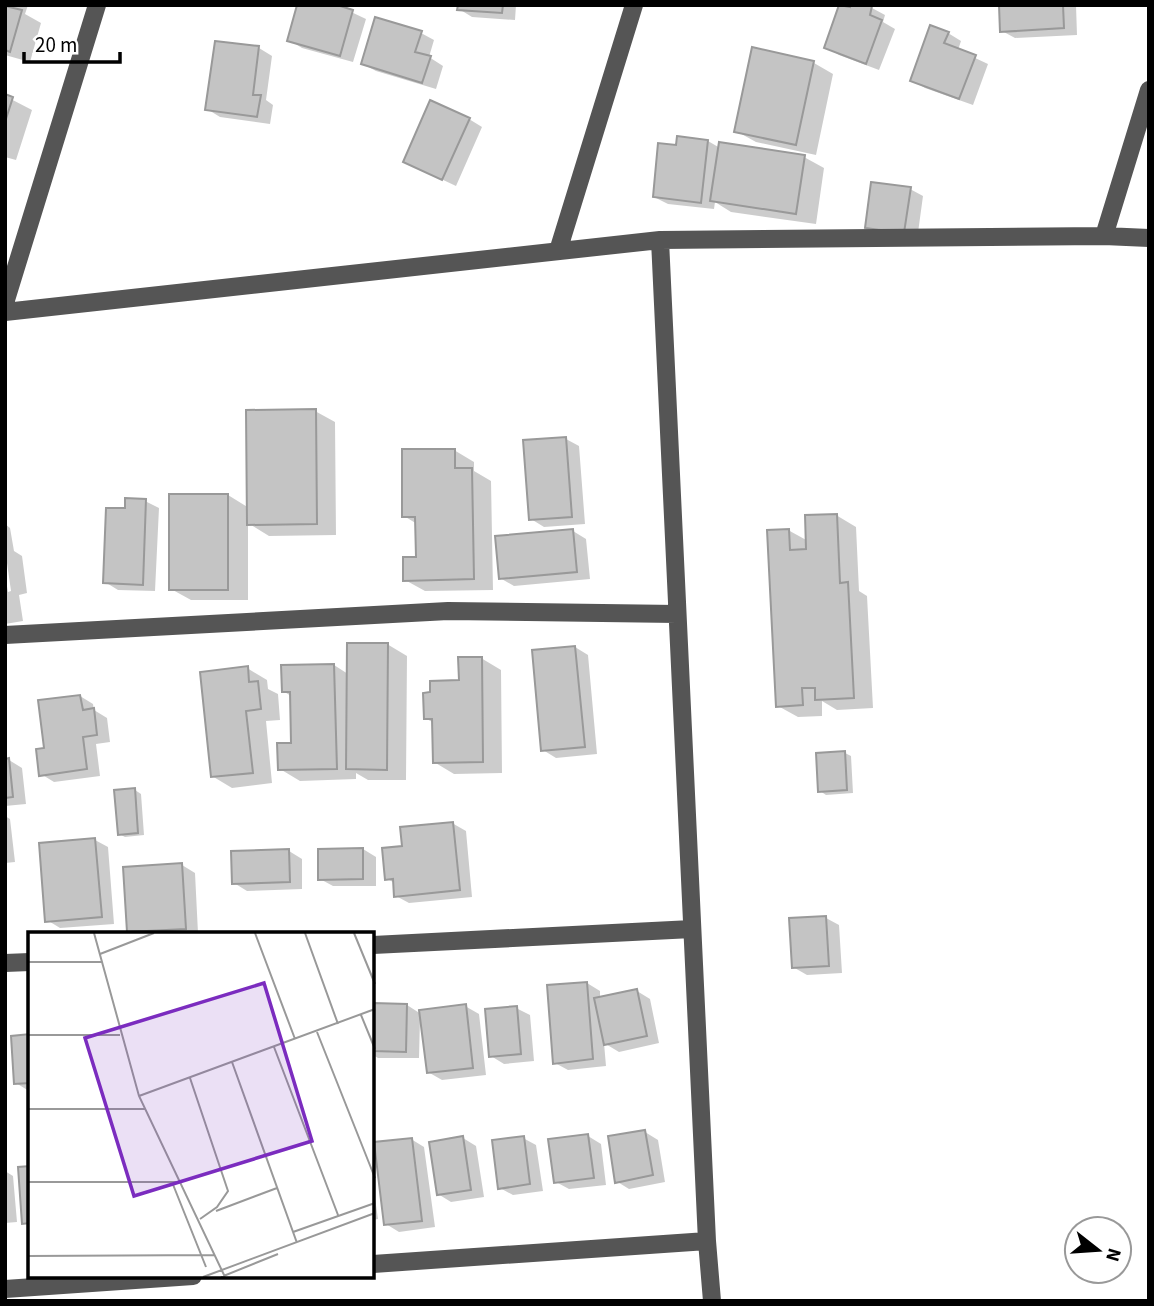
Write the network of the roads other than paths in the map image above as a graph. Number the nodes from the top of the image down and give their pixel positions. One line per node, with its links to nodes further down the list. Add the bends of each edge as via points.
1 (96, 5): 8 (street)
2 (634, 5): 7 (street)
3 (1149, 90): 4 (street)
4 (1104, 236): 5 (street); 6 (street)
5 (1149, 238)
6 (660, 240): 7 (street); 11 (street)
7 (558, 251): 10 (street)
8 (9, 281): 9 (street)
9 (5, 303)
10 (5, 312)
11 (677, 614): 12 (street, via 448,611); 13 (street)
12 (5, 635)
13 (692, 929): 14 (street); 17 (street)
14 (374, 945)
15 (28, 962): 16 (street)
16 (5, 963)
17 (707, 1241): 18 (street); 21 (street)
18 (374, 1264)
19 (164, 1278): 20 (street)
20 (5, 1289)
21 (712, 1301)

